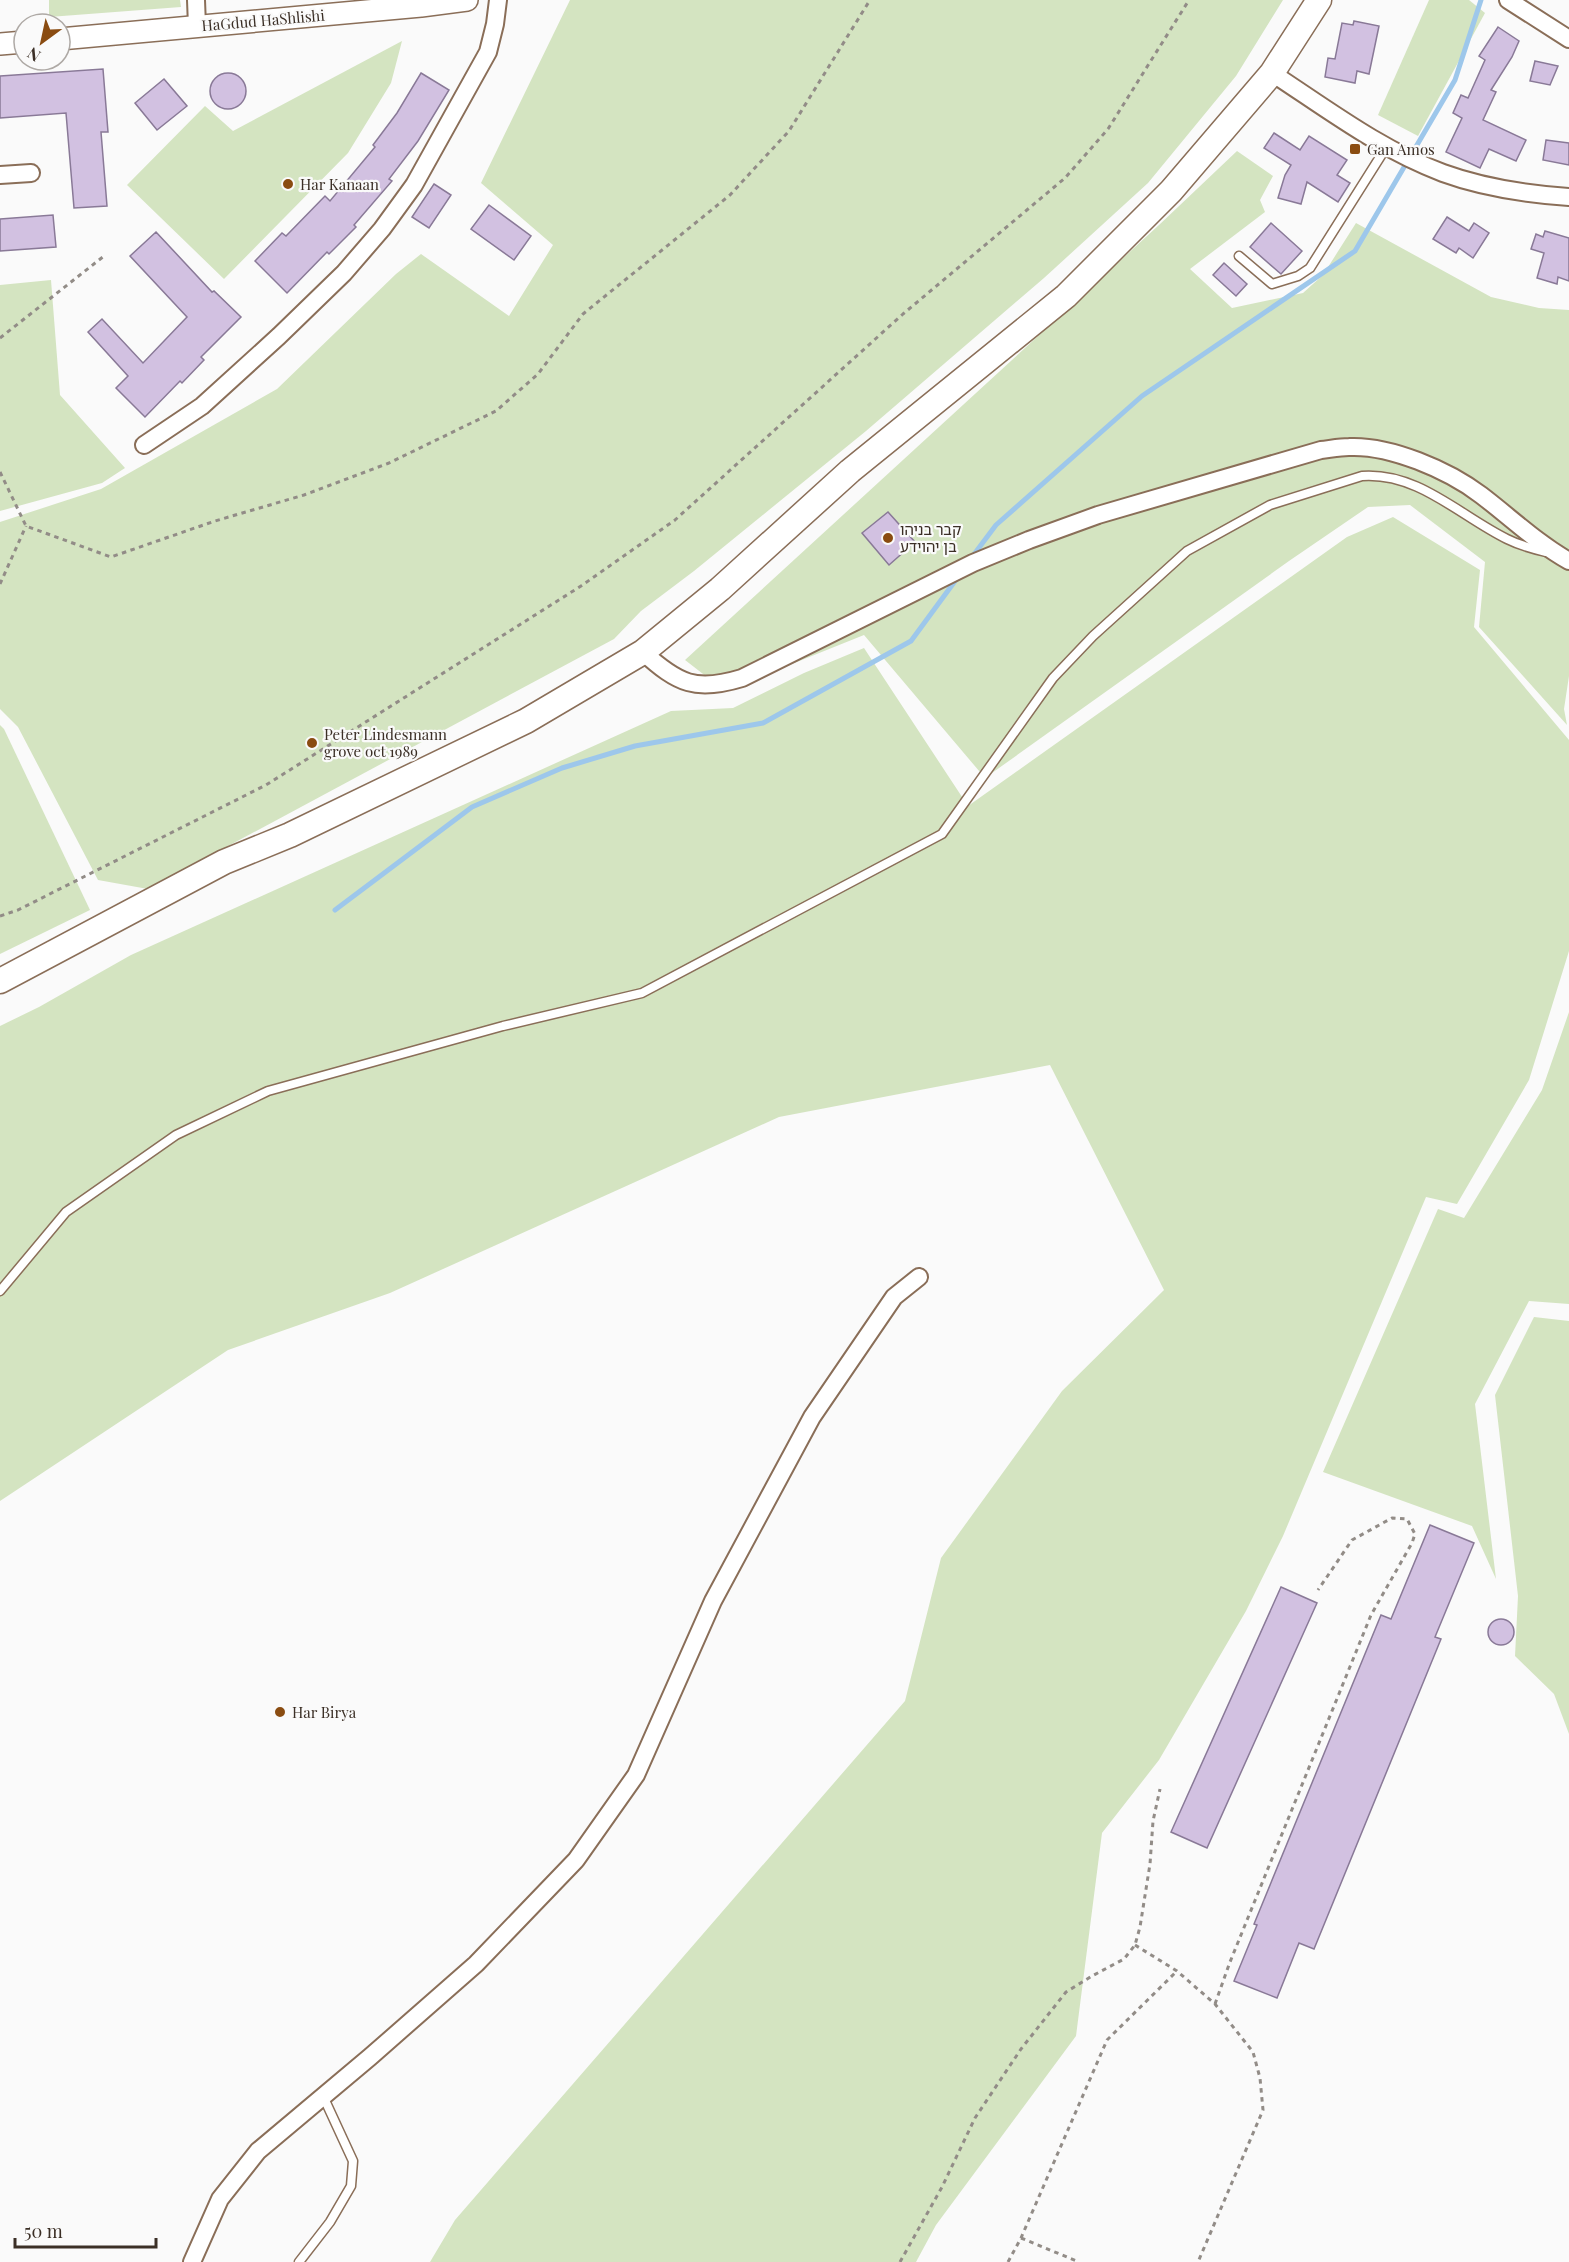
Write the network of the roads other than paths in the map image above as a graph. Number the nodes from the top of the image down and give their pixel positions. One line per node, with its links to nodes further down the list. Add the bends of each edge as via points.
1 (196, 0): 6 (street)
2 (466, 0): 6 (street, HaGdud HaShlishi)
3 (498, 0): 15 (street, via 488,52 414,185 382,229 344,273 271,344 202,406)
4 (1319, 0): 9 (main road)
5 (1508, 0): 8 (street)
6 (197, 26): 7 (street, HaGdud HaShlishi)
7 (72, 38)
8 (1569, 39)
9 (1272, 74): 10 (street); 17 (main road, via 1171,192 1066,296 850,471 720,589)
10 (1387, 146): 13 (street, via 1468,181 1521,193); 14 (lane, via 1310,268 1272,284)
11 (31, 173): 12 (street)
12 (0, 175)
13 (1569, 197)
14 (1239, 256)
15 (144, 445)
16 (1564, 558): 17 (street, via 1478,493 1444,473 1415,460 1350,447 1321,450 1098,515 1029,540 973,563 742,678 717,685 695,685 673,676); 20 (lane, via 1508,540 1427,491 1376,475 1270,505 1187,551 1093,636 1053,678 942,834 642,993 503,1026 268,1091 186,1130 66,1212)
17 (643, 652): 18 (main road, via 526,721 290,835 224,862)
18 (0, 981)
19 (919, 1276): 21 (street, via 894,1297 812,1417 713,1601 636,1775 576,1860 476,1964)
20 (0, 1291)
21 (323, 2096): 22 (street, via 258,2151 220,2199); 23 (lane, via 353,2161 351,2186)
22 (192, 2262)
23 (299, 2262)

